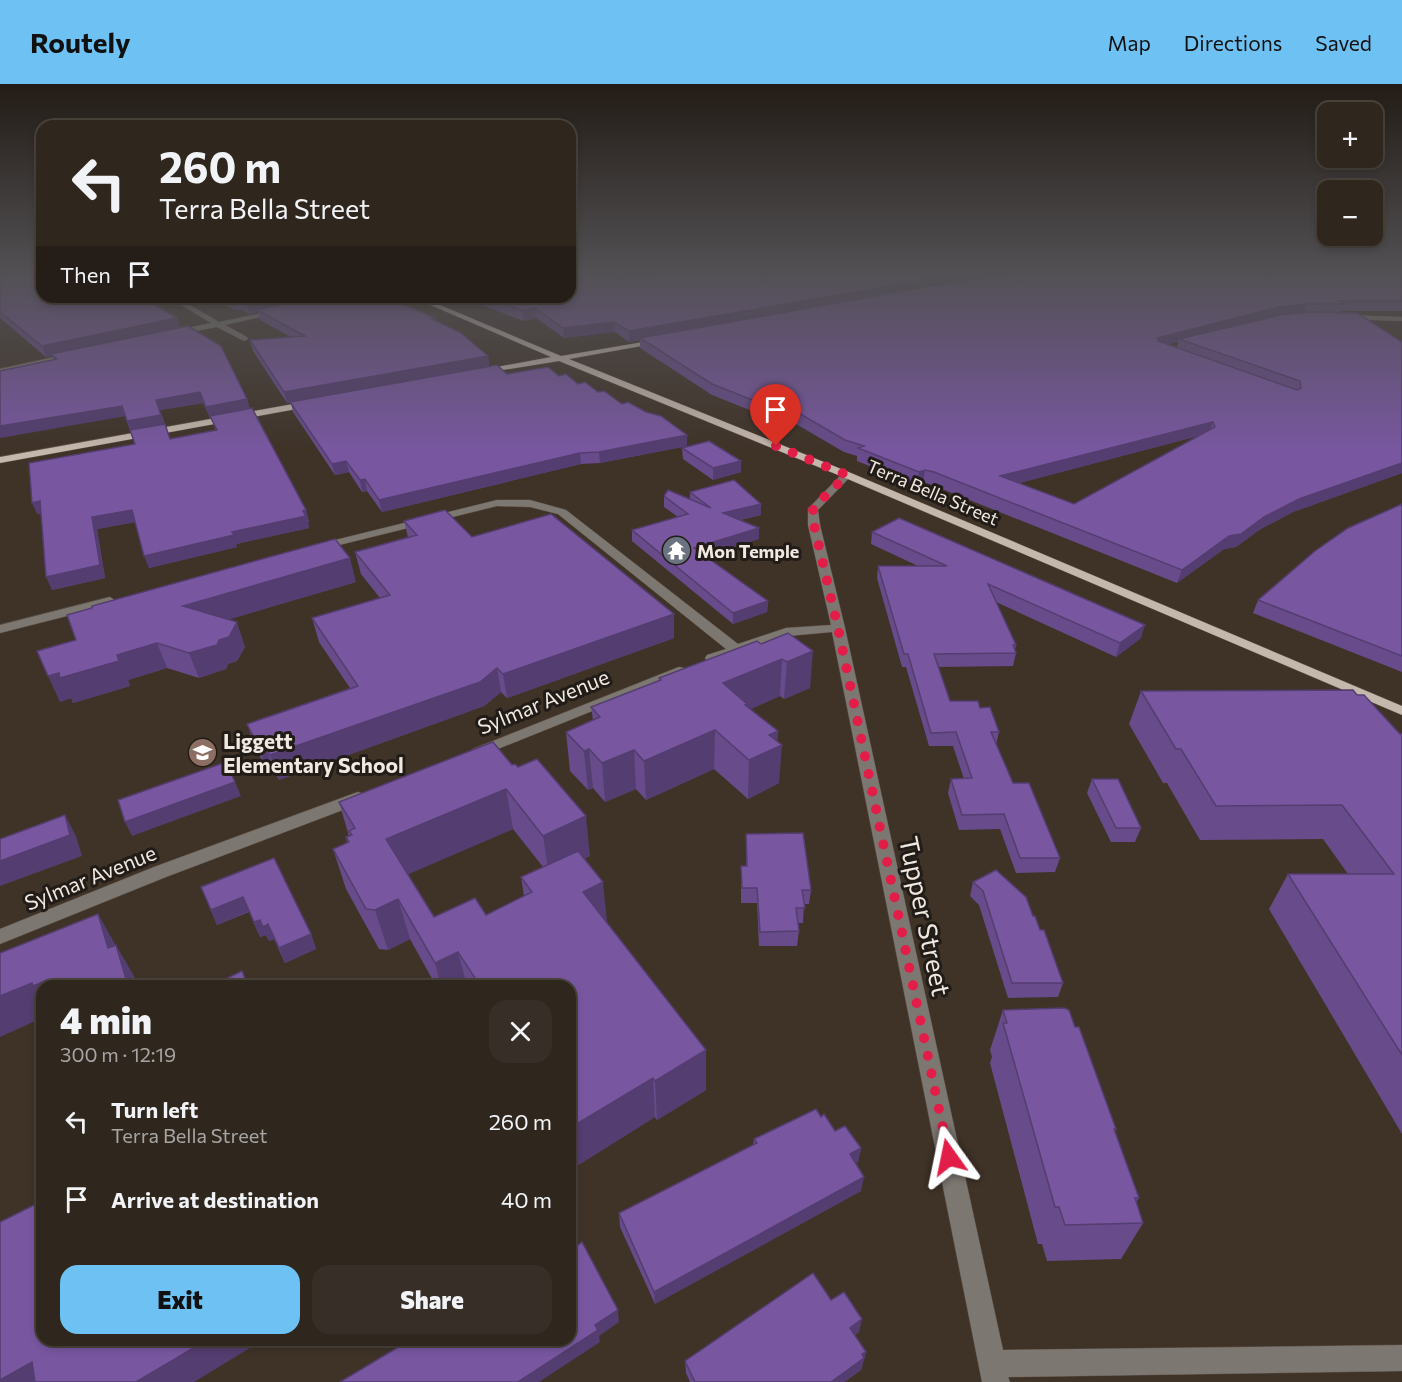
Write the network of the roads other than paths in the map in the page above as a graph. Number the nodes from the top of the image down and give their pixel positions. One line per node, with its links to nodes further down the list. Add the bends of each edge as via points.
1 (187, 331): 4 (street)
2 (229, 331): 5 (street)
3 (495, 331): 8 (main road, Terra Bella Street)
4 (161, 336)
5 (244, 339)
6 (672, 339): 8 (main road)
7 (81, 353): 9 (street, via 10,365)
8 (560, 358): 10 (main road); 13 (main road, Terra Bella Street)
9 (0, 371)
10 (472, 373)
11 (325, 401): 12 (main road)
12 (0, 460)
13 (847, 475): 16 (street, Tupper Street, via 813,508); 19 (main road, Terra Bella Street)
14 (302, 552): 18 (street, via 497,503 543,504 562,512)
15 (126, 597): 17 (street)
16 (838, 628): 18 (street, Sylmar Avenue, via 786,632); 24 (street, Tupper Street)
17 (0, 629)
18 (735, 649): 20 (street, Sylmar Avenue)
19 (1402, 711)
20 (463, 758)
21 (373, 792): 22 (street, Sylmar Avenue)
22 (0, 937)
23 (1402, 1358): 24 (street)
24 (994, 1373)

